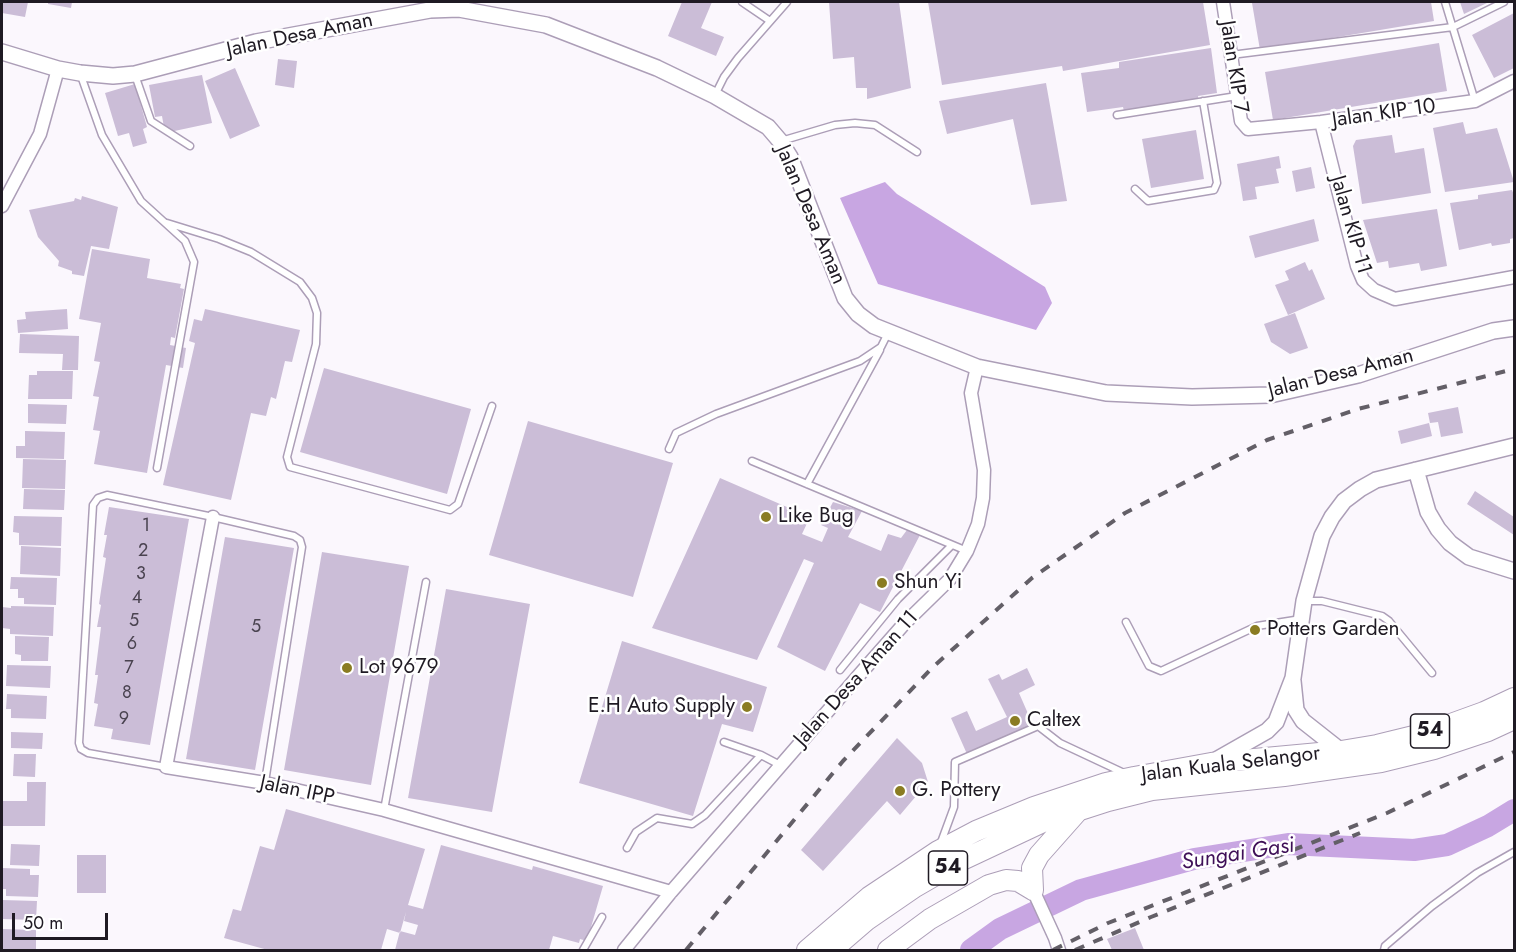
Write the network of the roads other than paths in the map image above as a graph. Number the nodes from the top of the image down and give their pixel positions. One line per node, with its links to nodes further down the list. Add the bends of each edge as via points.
1 (742, 2): 6 (lane)
2 (787, 2): 6 (lane)
3 (1223, 2): 9 (street, Jalan KIP 7)
4 (1445, 2): 7 (lane)
5 (1504, 2): 7 (lane)
6 (770, 21): 14 (lane, via 724,77)
7 (1453, 27): 9 (lane); 17 (lane)
8 (2, 52): 10 (street, Jalan Desa Aman)
9 (1231, 55): 15 (street, Jalan KIP 7)
10 (58, 69): 11 (street, Jalan Desa Aman); 25 (street, via 40,134)
11 (80, 73): 12 (street, Jalan Desa Aman); 26 (lane, via 102,135 141,201)
12 (135, 74): 14 (street, Jalan Desa Aman, via 256,42 430,10 459,9 546,25); 22 (lane, via 151,121)
13 (1515, 81): 17 (street, Jalan KIP 10)
14 (715, 96): 21 (street, Jalan Desa Aman, via 768,127)
15 (1238, 96): 16 (lane); 20 (street, Jalan KIP 7, via 1241,121)
16 (1203, 101): 18 (lane); 24 (lane, via 1214,190 1148,201)
17 (1475, 101): 19 (street, Jalan KIP 10)
18 (1117, 115)
19 (1321, 122): 20 (street, Jalan KIP 10); 27 (street, Jalan KIP 11, via 1357,266 1363,280 1374,290 1395,300)
20 (1248, 129)
21 (780, 141): 23 (lane, via 855,123 875,125); 29 (street, Jalan Desa Aman, via 790,157 845,298)
22 (190, 146)
23 (917, 152)
24 (1135, 189)
25 (2, 206)
26 (167, 223): 31 (lane, via 251,252 300,282 312,298 317,313 316,344 287,457 290,467 450,510 458,504); 35 (lane, via 185,241 194,262)
27 (1515, 277)
28 (1515, 328): 30 (street, Jalan Desa Aman, via 1493,331 1358,375 1270,395 1106,393)
29 (885, 340): 30 (street, Jalan Desa Aman); 33 (lane, via 860,361 696,423 676,433); 37 (lane)
30 (977, 367): 40 (street, Jalan Desa Aman 11, via 971,393 984,470 978,524)
31 (492, 406)
32 (1515, 446): 36 (street)
33 (669, 448)
34 (752, 461): 37 (lane)
35 (157, 468)
36 (1416, 470): 41 (street, via 1428,512 1450,543 1469,557); 43 (street, via 1376,480 1344,501 1322,536)
37 (807, 484): 39 (lane)
38 (213, 517): 56 (street); 56 (lane, via 107,495 93,505 79,743 88,753); 58 (lane, via 294,536 302,547)
39 (952, 545): 40 (lane); 46 (lane, via 898,599)
40 (967, 551): 55 (street, Jalan Desa Aman 11, via 950,579 904,624)
41 (1515, 571)
42 (426, 582): 59 (lane)
43 (1304, 601): 44 (street); 47 (lane, via 1322,601 1382,616)
44 (1302, 619): 45 (lane, via 1257,627 1161,671 1149,666); 48 (street)
45 (1126, 622)
46 (840, 670)
47 (1432, 673)
48 (1293, 678): 52 (street, via 1296,710 1302,722); 54 (street, via 1276,722 1267,732)
49 (1515, 698): 52 (highway, Jalan Kuala Selangor / 54, via 1426,733)
50 (1515, 718): 60 (highway, Jalan Kuala Selangor / 54, via 1444,746 1382,762 1284,777 1160,789)
51 (724, 742): 53 (lane)
52 (1341, 751): 54 (highway, Jalan Kuala Selangor / 54)
53 (761, 755): 55 (lane); 61 (lane, via 705,815 692,824 657,818 636,832)
54 (1211, 763): 57 (highway, Jalan Kuala Selangor / 54)
55 (780, 765): 64 (street, Jalan Desa Aman 11)
56 (166, 767): 58 (street, Jalan IPP)
57 (1134, 777): 62 (highway, Jalan Kuala Selangor / 54, via 1034,807); 62 (lane, via 1060,743 1038,726 955,762 954,807)
58 (265, 783): 59 (street, Jalan IPP)
59 (384, 810): 64 (street, Jalan IPP)
60 (1078, 811): 65 (highway, via 1032,868); 70 (highway, Jalan Kuala Selangor / 54, via 1042,822 960,861 867,920)
61 (627, 848)
62 (938, 851): 69 (highway, Jalan Kuala Selangor / 54, via 869,897)
63 (1515, 852): 73 (lane, via 1477,873 1432,906)
64 (670, 892): 68 (street, Jalan Desa Aman 11)
65 (1035, 895): 71 (highway, via 1018,881 989,885 930,919); 72 (street)
66 (602, 917): 67 (lane)
67 (583, 951)
68 (624, 951)
69 (807, 951)
70 (832, 951)
71 (888, 951)
72 (1059, 951)
73 (1384, 951)

